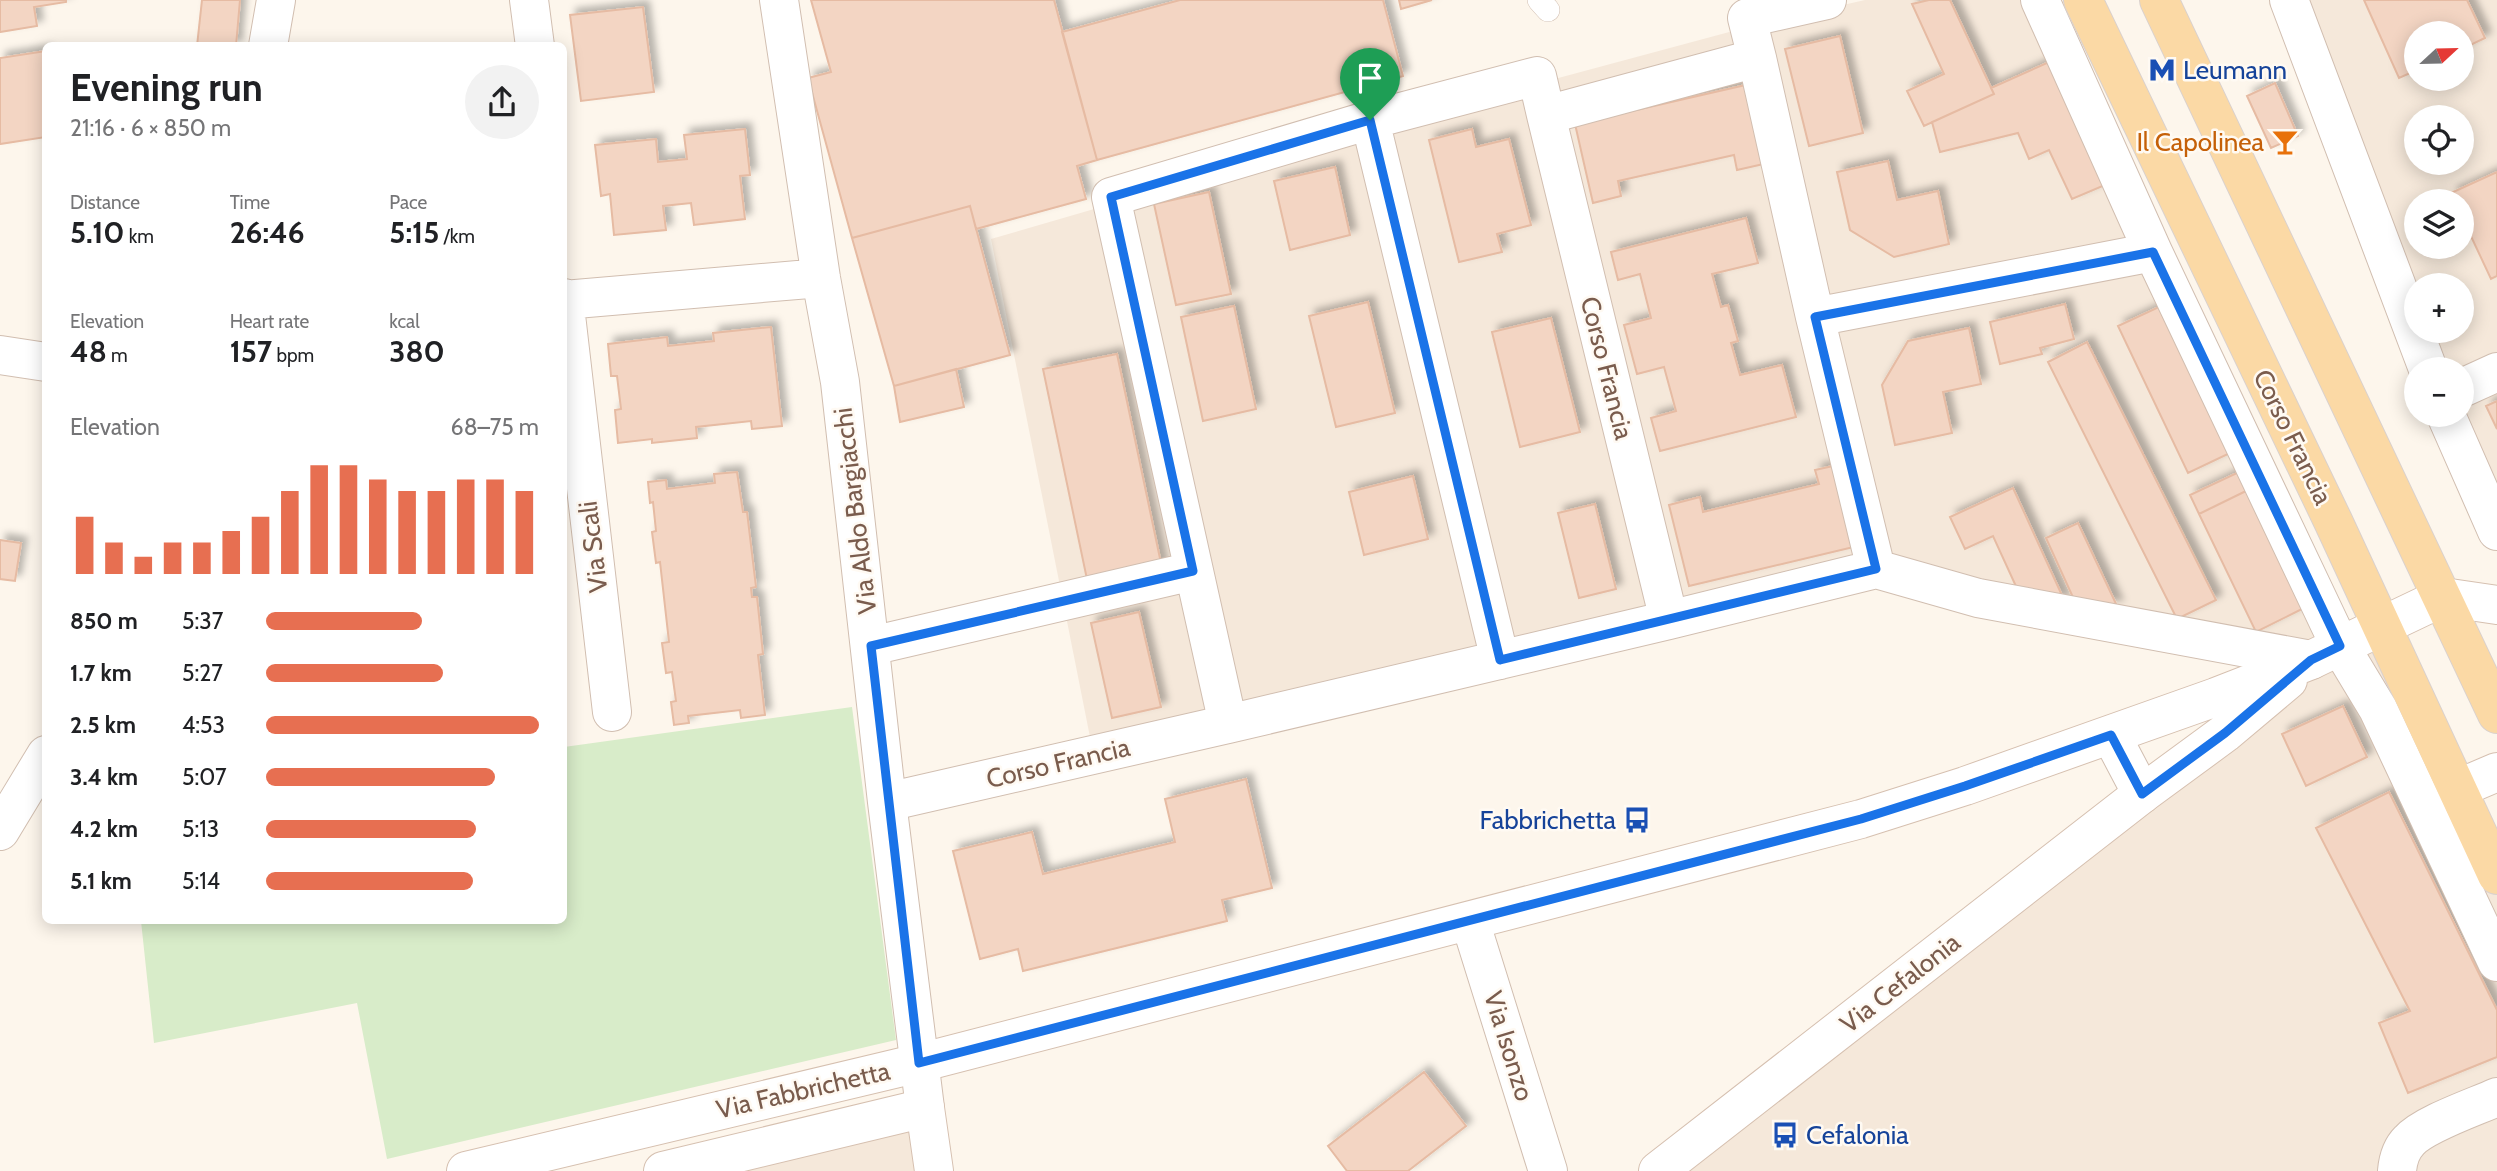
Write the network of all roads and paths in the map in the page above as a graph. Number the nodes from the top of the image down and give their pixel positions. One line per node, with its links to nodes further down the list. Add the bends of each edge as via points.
1 (276, 0): 9 (street)
2 (530, 0): 10 (street)
3 (779, 0): 15 (street, Via Aldo Bargiacchi)
4 (1827, 0): 11 (street, via 1747,18)
5 (2040, 0): 14 (street, Corso Francia)
6 (2083, 0): 31 (main road, Corso Francia)
7 (2159, 0): 28 (main road)
8 (2289, 0): 20 (street)
9 (269, 42)
10 (535, 42)
11 (1757, 58): 12 (street); 17 (street)
12 (1546, 115): 13 (street, Corso Francia, via 1537,76); 30 (street, Corso Francia)
13 (1370, 120): 27 (street, Corso Francia, via 1111,197); 34 (street)
14 (2153, 252): 17 (street); 33 (street, Corso Francia)
15 (821, 278): 16 (street); 32 (street, Via Aldo Bargiacchi, via 840,382)
16 (567, 300)
17 (1815, 317): 26 (street)
18 (567, 326): 35 (street, Via Scali)
19 (0, 355): 21 (street)
20 (2423, 357)
21 (42, 361)
22 (2497, 372): 23 (street)
23 (2474, 383)
24 (2451, 427): 25 (street)
25 (2497, 531)
26 (1876, 569): 30 (street, Corso Francia); 33 (street, Corso Francia, via 1978,598)
27 (1193, 571): 32 (street); 37 (street, Corso Francia)
28 (2442, 597): 29 (street); 31 (street, Via Fabbrichetta); 36 (main road)
29 (2497, 604)
30 (1669, 620): 34 (street, Corso Francia)
31 (2382, 625): 33 (street, Via Fabbrichetta); 41 (main road, Corso Francia)
32 (871, 646): 43 (street, Via Aldo Bargiacchi)
33 (2326, 653): 38 (street, Via Fabbrichetta); 42 (street, Via Cefalonia); 47 (street, Corso Francia, via 2378,709)
34 (1500, 660): 37 (street, Corso Francia)
35 (612, 712)
36 (2497, 714)
37 (1228, 724): 43 (street, Corso Francia)
38 (2111, 735): 42 (street); 46 (street, Via Fabbrichetta, via 1861,819)
39 (42, 762): 44 (street)
40 (2497, 772): 41 (street)
41 (2457, 789): 45 (main road, Corso Francia)
42 (2142, 794): 55 (street, Via Cefalonia)
43 (887, 802): 48 (street, Via Aldo Bargiacchi)
44 (0, 831)
45 (2497, 875)
46 (1470, 921): 48 (street, Via Fabbrichetta); 54 (street, Via Isonzo)
47 (2497, 962)
48 (919, 1063): 50 (street, Via Aldo Bargiacchi); 51 (street, Via Fabbrichetta)
49 (2497, 1097): 56 (street, via 2419,1132 2407,1142)
50 (925, 1108): 52 (street, Via Fabbrichetta); 53 (street, Via Aldo Bargiacchi)
51 (466, 1171)
52 (663, 1171)
53 (934, 1171)
54 (1548, 1171)
55 (1658, 1171)
56 (2397, 1171)

